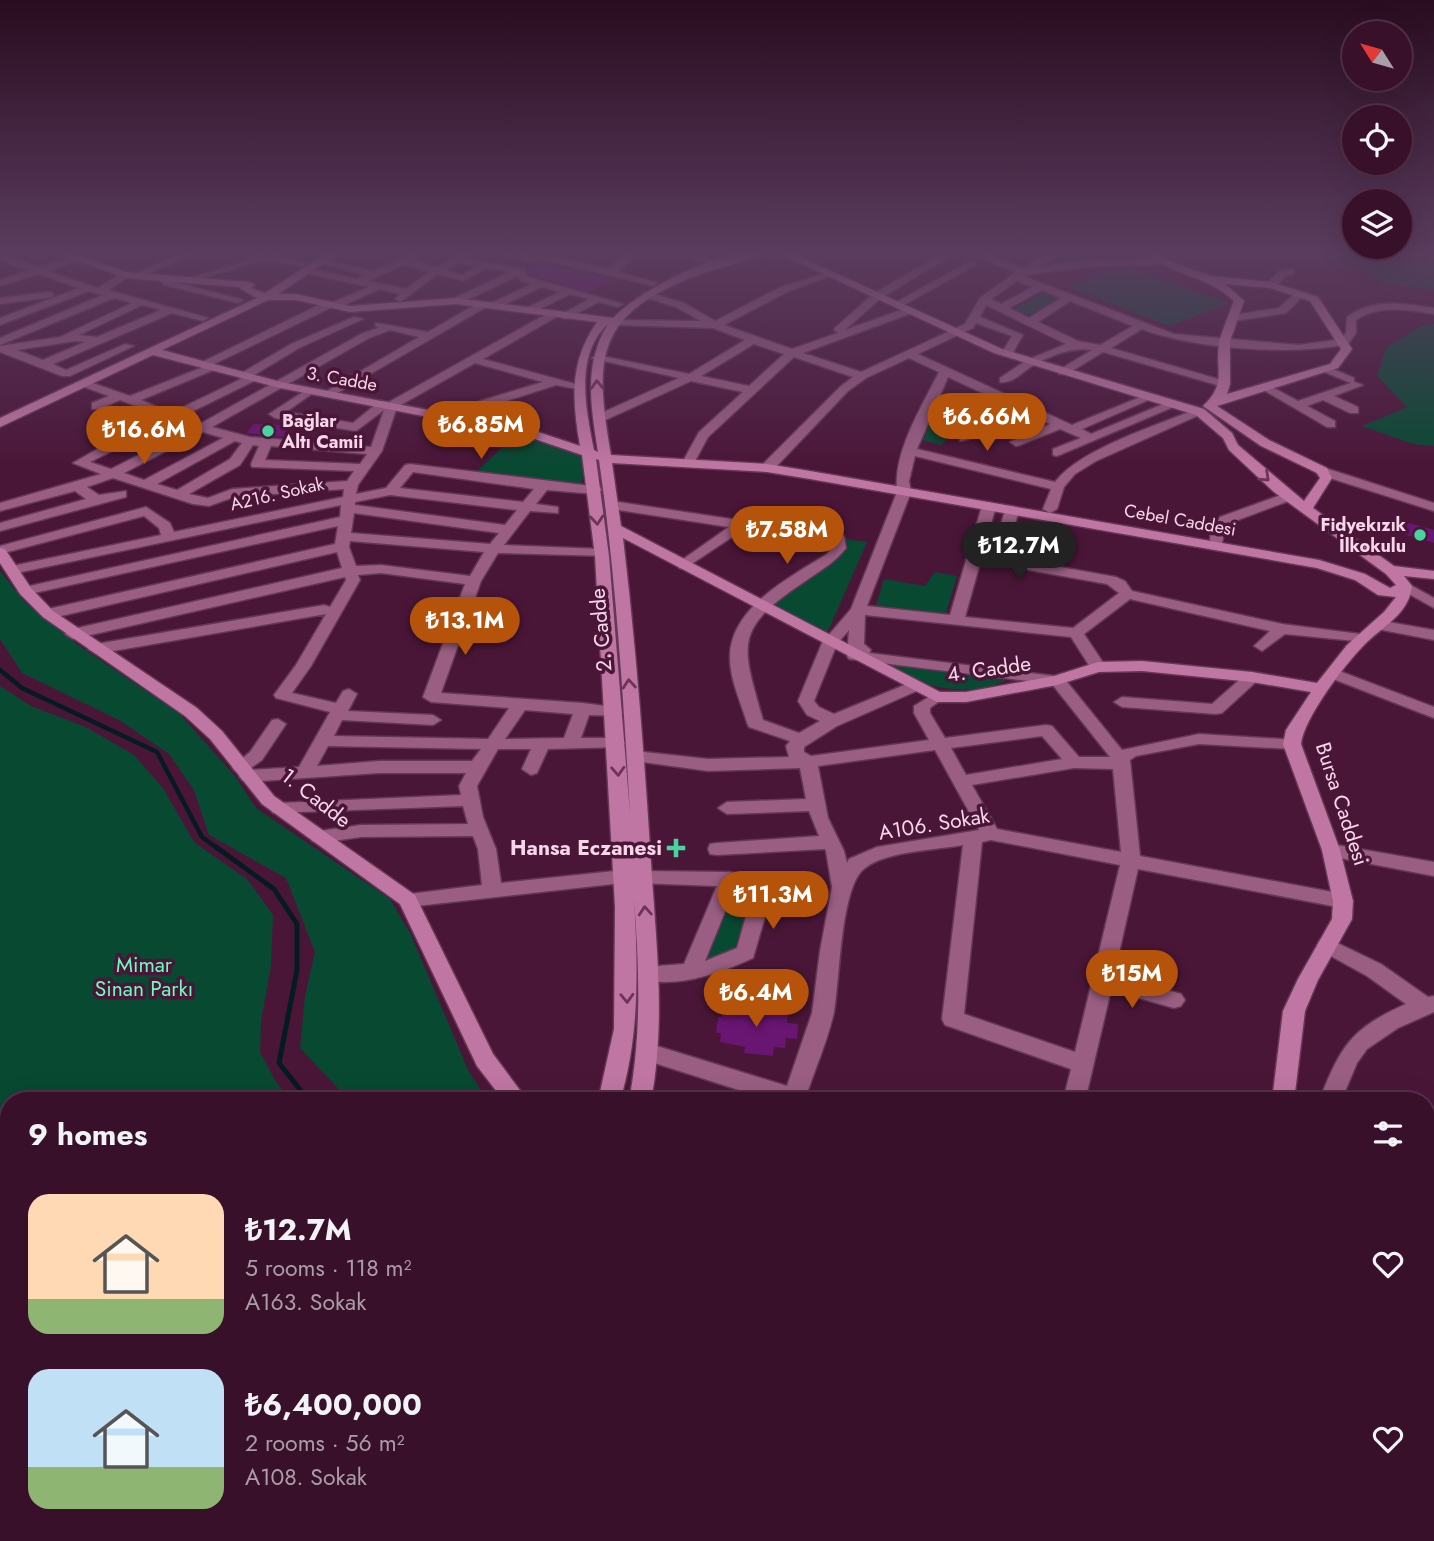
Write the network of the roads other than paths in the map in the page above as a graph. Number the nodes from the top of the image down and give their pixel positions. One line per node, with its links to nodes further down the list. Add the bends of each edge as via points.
1 (53, 323): 42 (street)
2 (94, 323): 36 (street)
3 (142, 323): 38 (street)
4 (191, 323): 43 (main road)
5 (205, 323): 45 (main road)
6 (295, 323): 53 (street)
7 (351, 323): 59 (street, via 295,346)
8 (371, 323): 30 (street)
9 (455, 323): 33 (street)
10 (544, 323): 50 (street)
11 (602, 323): 66 (main road, 2. Cadde, via 589,339)
12 (616, 323): 49 (main road, 2. Cadde)
13 (647, 323): 28 (street)
14 (711, 323): 28 (street)
15 (719, 323): 28 (street)
16 (847, 323): 34 (street)
17 (873, 323): 34 (street)
18 (935, 323): 32 (main road)
19 (971, 323): 32 (street)
20 (987, 323): 48 (street, via 1018,335)
21 (1032, 323): 41 (street)
22 (1136, 323): 29 (street)
23 (1232, 323): 39 (main road)
24 (1249, 323): 31 (street)
25 (1277, 323): 31 (street)
26 (1331, 323): 40 (main road)
27 (1351, 323): 40 (street, via 1352,333)
28 (715, 325): 37 (street)
29 (1141, 325): 35 (street); 44 (street)
30 (389, 327): 33 (street); 65 (street)
31 (1274, 331): 39 (street); 40 (street, via 1299,348)
32 (956, 332): 47 (street); 48 (main road)
33 (431, 336): 70 (street)
34 (831, 337): 46 (street)
35 (1172, 337): 39 (street); 54 (street)
36 (63, 339): 38 (street); 42 (street)
37 (753, 340): 46 (street); 60 (street)
38 (102, 341): 43 (street); 52 (street)
39 (1225, 341): 64 (main road)
40 (1344, 342): 55 (main road, via 1347,349 1342,357)
41 (1075, 344): 44 (street); 51 (street)
42 (2, 347): 52 (street)
43 (133, 347): 52 (street, via 66,374); 83 (main road)
44 (1100, 348): 54 (street); 57 (street)
45 (152, 351): 53 (main road, 3. Cadde); 63 (main road)
46 (792, 353): 58 (street); 68 (street)
47 (908, 354): 56 (street); 58 (street)
48 (1007, 354): 51 (main road)
49 (597, 358): 60 (street); 86 (main road, 2. Cadde, one-way to 49)
50 (472, 359): 62 (street); 75 (street)
51 (1031, 362): 57 (main road); 61 (street)
52 (41, 365)
53 (208, 366): 59 (main road, 3. Cadde); 74 (street)
54 (1170, 368): 64 (street)
55 (1326, 369): 67 (main road); 71 (street, via 1354,383)
56 (945, 371): 72 (street); 102 (street)
57 (1063, 372): 73 (main road)
58 (862, 376): 109 (street)
59 (248, 377): 65 (main road, 3. Cadde); 100 (street)
60 (691, 377): 68 (street); 86 (street)
61 (1004, 380)
62 (557, 381): 66 (street); 85 (street)
63 (83, 383): 74 (street); 87 (main road)
64 (1224, 384): 79 (main road)
65 (280, 385): 69 (main road, 3. Cadde); 90 (street)
66 (579, 388): 84 (main road, 2. Cadde)
67 (1266, 388): 77 (street); 79 (main road)
68 (751, 390): 107 (street, via 704,435)
69 (309, 391): 70 (main road, 3. Cadde); 75 (street, via 275,414 356,427)
70 (328, 394): 75 (main road, 3. Cadde)
71 (1324, 396): 77 (street); 82 (street)
72 (1001, 397): 80 (street); 81 (street)
73 (1147, 397): 76 (main road); 89 (street)
74 (126, 398): 78 (street); 100 (street, via 153,408 98,429)
75 (388, 405): 85 (main road, 3. Cadde); 101 (street)
76 (1172, 405): 79 (main road); 93 (street)
77 (1297, 405): 88 (street)
78 (96, 406)
79 (1209, 406): 98 (main road); 99 (main road); 116 (street, via 1092,458 1070,471)
80 (973, 408)
81 (1029, 409): 89 (street); 92 (street)
82 (1354, 410)
83 (0, 413)
84 (582, 415): 94 (main road, via 574,430); 104 (main road, 2. Cadde)
85 (455, 417): 94 (main road, 3. Cadde)
86 (601, 418): 106 (main road, 2. Cadde)
87 (0, 423)
88 (1331, 424)
89 (1067, 426): 93 (street); 97 (street)
90 (202, 428): 91 (street); 112 (street)
91 (232, 438): 95 (street); 103 (street)
92 (964, 438)
93 (1091, 438): 105 (street)
94 (550, 440): 104 (main road, 3. Cadde)
95 (249, 441): 96 (street); 108 (street)
96 (267, 442): 101 (street); 110 (street, via 257,464)
97 (1016, 442)
98 (1267, 444): 99 (main road, via 1245,440 1236,441); 111 (main road)
99 (1233, 447): 122 (main road, one-way to 122)
100 (108, 449): 112 (street, via 79,463)
101 (376, 451): 110 (street)
102 (909, 451): 116 (street); 117 (street)
103 (206, 452): 108 (street); 113 (street)
104 (588, 452): 106 (main road, 3. Cadde); 118 (main road, 2. Cadde)
105 (1057, 452)
106 (607, 460): 107 (main road, Cebel Caddesi); 107 (main road, Cebel Caddesi); 125 (main road, 2. Cadde)
107 (689, 461): 109 (main road, Cebel Caddesi)
108 (236, 462): 121 (street)
109 (769, 466): 117 (main road, Cebel Caddesi)
110 (365, 468): 124 (street)
111 (1322, 471): 129 (street); 131 (main road, via 1326,478)
112 (112, 474): 113 (street); 115 (street)
113 (146, 484): 121 (street)
114 (543, 486): 118 (street); 119 (street, via 410,468); 128 (street)
115 (78, 487): 123 (street); 127 (street)
116 (1058, 487): 130 (street)
117 (902, 488): 126 (main road, Cebel Caddesi); 160 (street)
118 (595, 490): 144 (main road, 2. Cadde, one-way to 144)
119 (390, 491): 124 (street, A216. Sokak); 128 (street, A216. Sokak)
120 (121, 494): 123 (street)
121 (178, 495): 124 (street, via 209,502 232,493)
122 (1289, 496): 131 (main road); 139 (street, via 1225,520)
123 (97, 500): 134 (street)
124 (348, 502): 136 (street); 137 (street, A216. Sokak); 140 (street); 155 (street)
125 (612, 505): 133 (street); 135 (main road, 2. Cadde)
126 (1002, 506): 130 (main road, Cebel Caddesi); 156 (main road, Cebel Caddesi, via 1319,564 1360,577); 157 (street, via 1003,556 1020,564 1111,580); 162 (street)
127 (0, 507)
128 (527, 507): 132 (street, A216. Sokak); 136 (street)
129 (1434, 507)
130 (1049, 509): 139 (main road, Cebel Caddesi)
131 (1306, 509): 138 (main road)
132 (553, 510)
133 (739, 526): 145 (street); 159 (street, via 839,539 832,556)
134 (0, 527)
135 (614, 528): 145 (main road, 4. Cadde); 197 (main road, 2. Cadde, one-way to 135)
136 (509, 530): 142 (street)
137 (169, 538): 143 (street, via 165,526 146,511); 147 (street, A216. Sokak)
138 (1348, 538): 146 (main road); 149 (main road)
139 (1217, 540): 146 (main road, Cebel Caddesi)
140 (342, 542): 141 (street); 148 (street); 161 (street)
141 (439, 546): 142 (street); 150 (street)
142 (493, 549): 144 (street); 152 (street)
143 (0, 551): 147 (main road, 1. Cadde)
144 (601, 553): 184 (main road, 2. Cadde)
145 (684, 565): 159 (main road, 4. Cadde)
146 (1360, 567): 149 (main road, Cebel Caddesi); 156 (main road, via 1381,578)
147 (12, 570): 155 (main road, 1. Cadde)
148 (350, 571): 150 (street); 153 (street); 183 (street, via 350,588 282,695)
149 (1391, 571): 151 (main road, Cebel Caddesi); 154 (main road)
150 (416, 573): 152 (street)
151 (1434, 575)
152 (474, 581): 181 (street, via 430,697)
153 (304, 582): 166 (street); 171 (street, via 316,611)
154 (1405, 586): 156 (main road); 158 (street); 163 (main road, Bursa Caddesi, via 1397,608)
155 (25, 591): 161 (main road, 1. Cadde)
156 (1383, 592): 163 (main road)
157 (1127, 594): 164 (street); 165 (street)
158 (1434, 604)
159 (761, 607): 169 (main road, 4. Cadde); 188 (street, via 743,634 738,654 755,723)
160 (858, 610): 162 (street); 169 (street); 172 (street)
161 (48, 614): 166 (main road, 1. Cadde)
162 (956, 620): 165 (street)
163 (1377, 625): 167 (street); 168 (main road, Bursa Caddesi)
164 (1282, 629): 168 (street); 170 (street)
165 (1076, 633): 173 (street)
166 (73, 634): 171 (main road, 1. Cadde)
167 (1434, 635)
168 (1360, 639): 176 (main road, Bursa Caddesi)
169 (830, 643): 172 (main road, 4. Cadde); 186 (street, via 806,701 813,711)
170 (1262, 646)
171 (96, 649): 203 (main road, 1. Cadde, via 191,712)
172 (855, 651): 175 (street, via 875,658); 177 (main road, 4. Cadde)
173 (1098, 667): 174 (main road, 4. Cadde, via 1142,666); 175 (main road, 4. Cadde)
174 (1252, 677): 176 (main road, 4. Cadde); 180 (street, via 1216,709)
175 (1057, 680): 179 (main road, 4. Cadde, via 966,697); 198 (street)
176 (1329, 682): 185 (street); 195 (main road, Bursa Caddesi, via 1294,730)
177 (914, 687): 179 (main road, 4. Cadde); 186 (street)
178 (349, 694): 183 (street)
179 (937, 697): 196 (street, via 922,706 922,713)
180 (1122, 702)
181 (521, 703): 182 (street); 194 (street)
182 (583, 708): 184 (street); 191 (street)
183 (337, 712): 189 (street); 190 (street, via 425,720)
184 (614, 712): 193 (main road, 2. Cadde)
185 (1434, 713)
186 (835, 722): 188 (street)
187 (278, 724): 203 (street)
188 (800, 739): 199 (street, via 796,754)
189 (324, 740): 190 (street); 204 (street)
190 (407, 742): 194 (street)
191 (571, 742): 192 (street); 193 (street)
192 (542, 743): 194 (street); 202 (street)
193 (616, 743): 218 (main road, 2. Cadde, one-way to 218)
194 (494, 744): 201 (street)
195 (1293, 744): 198 (street, via 1199,739 1131,752); 215 (main road, Bursa Caddesi)
196 (941, 746): 199 (street); 200 (street, via 1046,730); 205 (street)
197 (635, 756): 199 (street, via 709,765); 218 (main road, 2. Cadde)
198 (1121, 760): 200 (street, via 1111,764); 216 (street)
199 (808, 762): 207 (street)
200 (1074, 762): 205 (street)
201 (477, 767): 204 (street); 206 (street, via 468,786)
202 (531, 769)
203 (245, 771): 204 (street); 208 (main road, 1. Cadde)
204 (305, 772)
205 (962, 781): 211 (street)
206 (470, 800): 208 (street); 210 (street)
207 (817, 805): 209 (street); 213 (street)
208 (279, 808): 212 (main road, 1. Cadde)
209 (727, 808)
210 (479, 830): 212 (street, via 361,831); 221 (street, via 487,849)
211 (982, 835): 216 (street, A106. Sokak); 220 (street, A106. Sokak, via 877,853 856,864); 231 (street, via 953,1019)
212 (319, 837): 222 (main road, 1. Cadde)
213 (831, 842): 214 (street); 220 (street)
214 (717, 849)
215 (1331, 850): 217 (street); 223 (main road, Bursa Caddesi)
216 (1132, 860): 223 (street, A106. Sokak); 227 (street)
217 (1434, 869)
218 (633, 878): 219 (street); 221 (street); 226 (main road, 2. Cadde, one-way to 218); 233 (main road, 2. Cadde, one-way to 233, via 628,1011)
219 (729, 880): 225 (street); 225 (street, via 764,886 746,953 715,967)
220 (842, 887): 236 (street, A106. Sokak, via 823,1013)
221 (493, 892): 222 (street)
222 (408, 900): 232 (main road, 1. Cadde, via 485,1060)
223 (1343, 901): 224 (main road, Bursa Caddesi, via 1342,919)
224 (1327, 945): 229 (street); 238 (main road, Bursa Caddesi, via 1294,1011)
225 (691, 971): 226 (street)
226 (650, 973): 230 (main road, 2. Cadde)
227 (1101, 979): 228 (street); 231 (street)
228 (1174, 1000)
229 (1429, 1005): 239 (street, via 1383,1026 1354,1048)
230 (647, 1052): 234 (main road, 2. Cadde); 235 (street)
231 (1082, 1064): 237 (street)
232 (510, 1092)
233 (612, 1092)
234 (640, 1092)
235 (772, 1092)
236 (799, 1092)
237 (1076, 1092)
238 (1284, 1092)
239 (1334, 1092)

